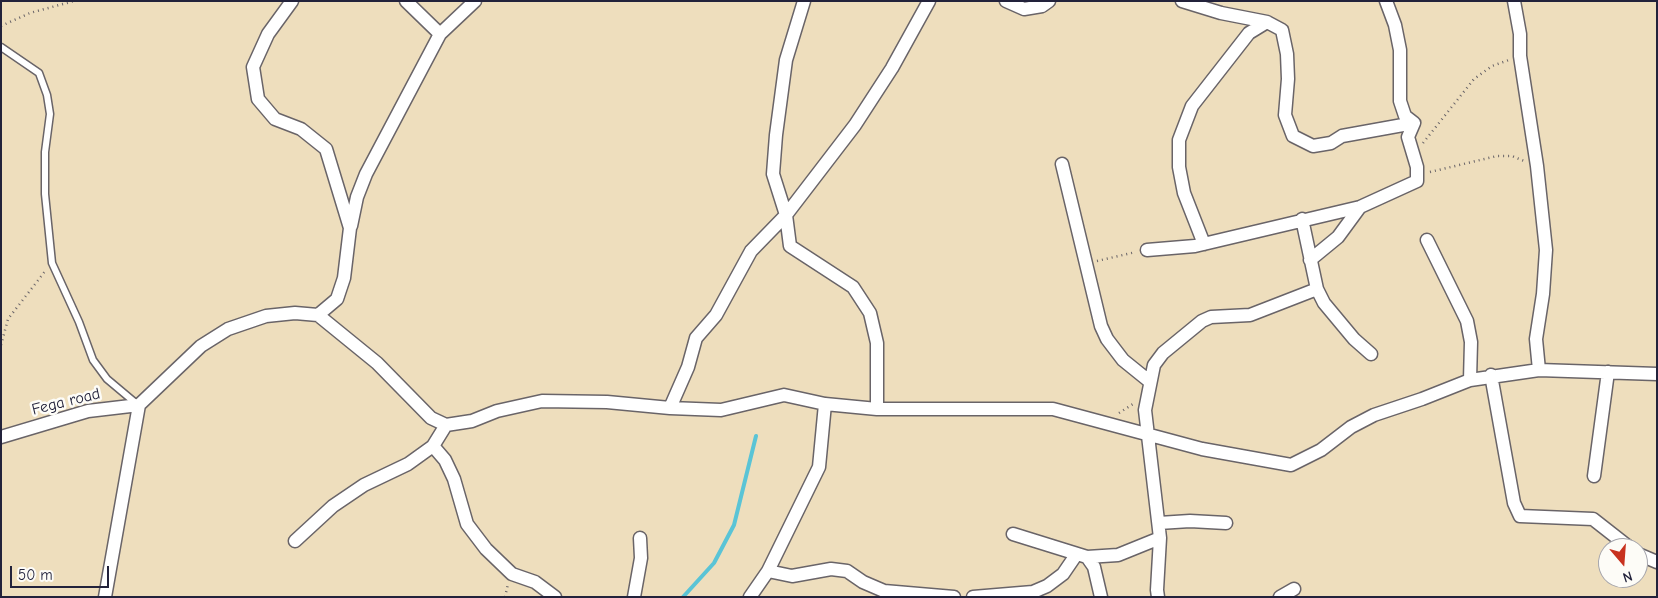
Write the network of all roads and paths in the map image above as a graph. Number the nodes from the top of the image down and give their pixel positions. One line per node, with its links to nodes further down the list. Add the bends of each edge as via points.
1 (74, 1): 13 (path, via 30,13)
2 (292, 1): 25 (street, via 268,34 253,67 258,99 275,119 301,128 326,149)
3 (406, 1): 14 (street)
4 (475, 1): 14 (street)
5 (804, 1): 23 (street, via 786,60 776,135 773,174)
6 (929, 1): 23 (street, via 892,68 855,125)
7 (1006, 1): 8 (street, via 1024,8 1042,6)
8 (1049, 1)
9 (1182, 1): 12 (street, via 1222,14)
10 (1386, 1): 17 (street, via 1400,50 1400,102 1405,116)
11 (1514, 1): 16 (street)
12 (1267, 22): 17 (street, via 1282,30 1288,78 1285,115 1293,136 1313,146 1331,143 1342,136); 27 (street, via 1249,33 1192,106 1179,140 1179,167 1184,193)
13 (1, 26)
14 (440, 34): 25 (street, via 366,174)
15 (1, 47): 30 (lane, via 39,73 47,95 50,114 45,152 45,194)
16 (1520, 56): 18 (path, via 1492,66 1474,79 1423,143); 20 (street)
17 (1414, 123): 18 (street, via 1408,137)
18 (1412, 149): 21 (street)
19 (1062, 164): 31 (street)
20 (1537, 166): 21 (path, via 1512,156 1497,156 1428,172); 36 (street, via 1546,250 1536,339)
21 (1417, 181): 22 (street)
22 (1360, 207): 24 (street); 29 (street, via 1338,237)
23 (786, 216): 44 (street, via 751,252 716,315 696,338 688,367); 45 (street, via 790,246 853,287 870,313 877,343)
24 (1302, 219): 27 (street); 29 (street)
25 (350, 228): 33 (street, via 344,278 337,299)
26 (1427, 240): 40 (street, via 1466,321 1472,342)
27 (1204, 244): 28 (street)
28 (1147, 250): 31 (path)
29 (1310, 260): 32 (street)
30 (52, 263): 34 (path, via 8,318); 43 (lane, via 93,360 107,379)
31 (1086, 264): 41 (street, via 1093,301 1107,339 1123,360)
32 (1317, 289): 35 (street, via 1334,316); 41 (street, via 1250,315 1211,317 1202,321 1163,353 1154,365)
33 (318, 315): 43 (street, via 266,316 228,329 201,346); 47 (street, via 377,363 431,418)
34 (1, 344)
35 (1372, 354)
36 (1539, 370): 37 (street); 39 (street)
37 (1608, 372): 38 (street); 51 (street)
38 (1657, 374)
39 (1491, 375): 40 (street); 57 (street, via 1514,503 1520,516 1593,519)
40 (1470, 380): 48 (street, via 1374,414 1321,450 1291,465)
41 (1149, 381): 46 (path, via 1133,404); 48 (street)
42 (825, 404): 44 (street, via 784,395 721,410); 45 (street); 60 (street, via 819,467)
43 (139, 405): 49 (street, Fega road, via 88,411); 62 (street)
44 (670, 408): 47 (street, via 607,402 542,401)
45 (877, 409): 46 (street, via 1053,409)
46 (1102, 422): 48 (street)
47 (446, 425): 50 (street)
48 (1146, 435): 52 (street)
49 (1, 437)
50 (433, 446): 58 (street, via 408,464 364,485 333,506); 63 (street, via 445,460 454,479 467,524 486,549 512,574 535,582)
51 (1594, 476)
52 (1159, 523): 53 (street); 56 (street)
53 (1226, 523)
54 (1013, 534): 59 (street)
55 (640, 538): 64 (street, via 641,558)
56 (1160, 538): 59 (street, via 1118,555); 70 (street)
57 (1617, 538)
58 (295, 541)
59 (1082, 556): 68 (street, via 1063,574 1033,592); 69 (street, via 1094,567)
60 (768, 571): 65 (street); 66 (street, via 792,576 847,571 884,591)
61 (1294, 589): 71 (street)
62 (105, 597)
63 (555, 597)
64 (634, 597)
65 (750, 597)
66 (954, 597)
67 (960, 597): 68 (street)
68 (974, 597)
69 (1101, 597)
70 (1158, 597)
71 (1280, 597)

